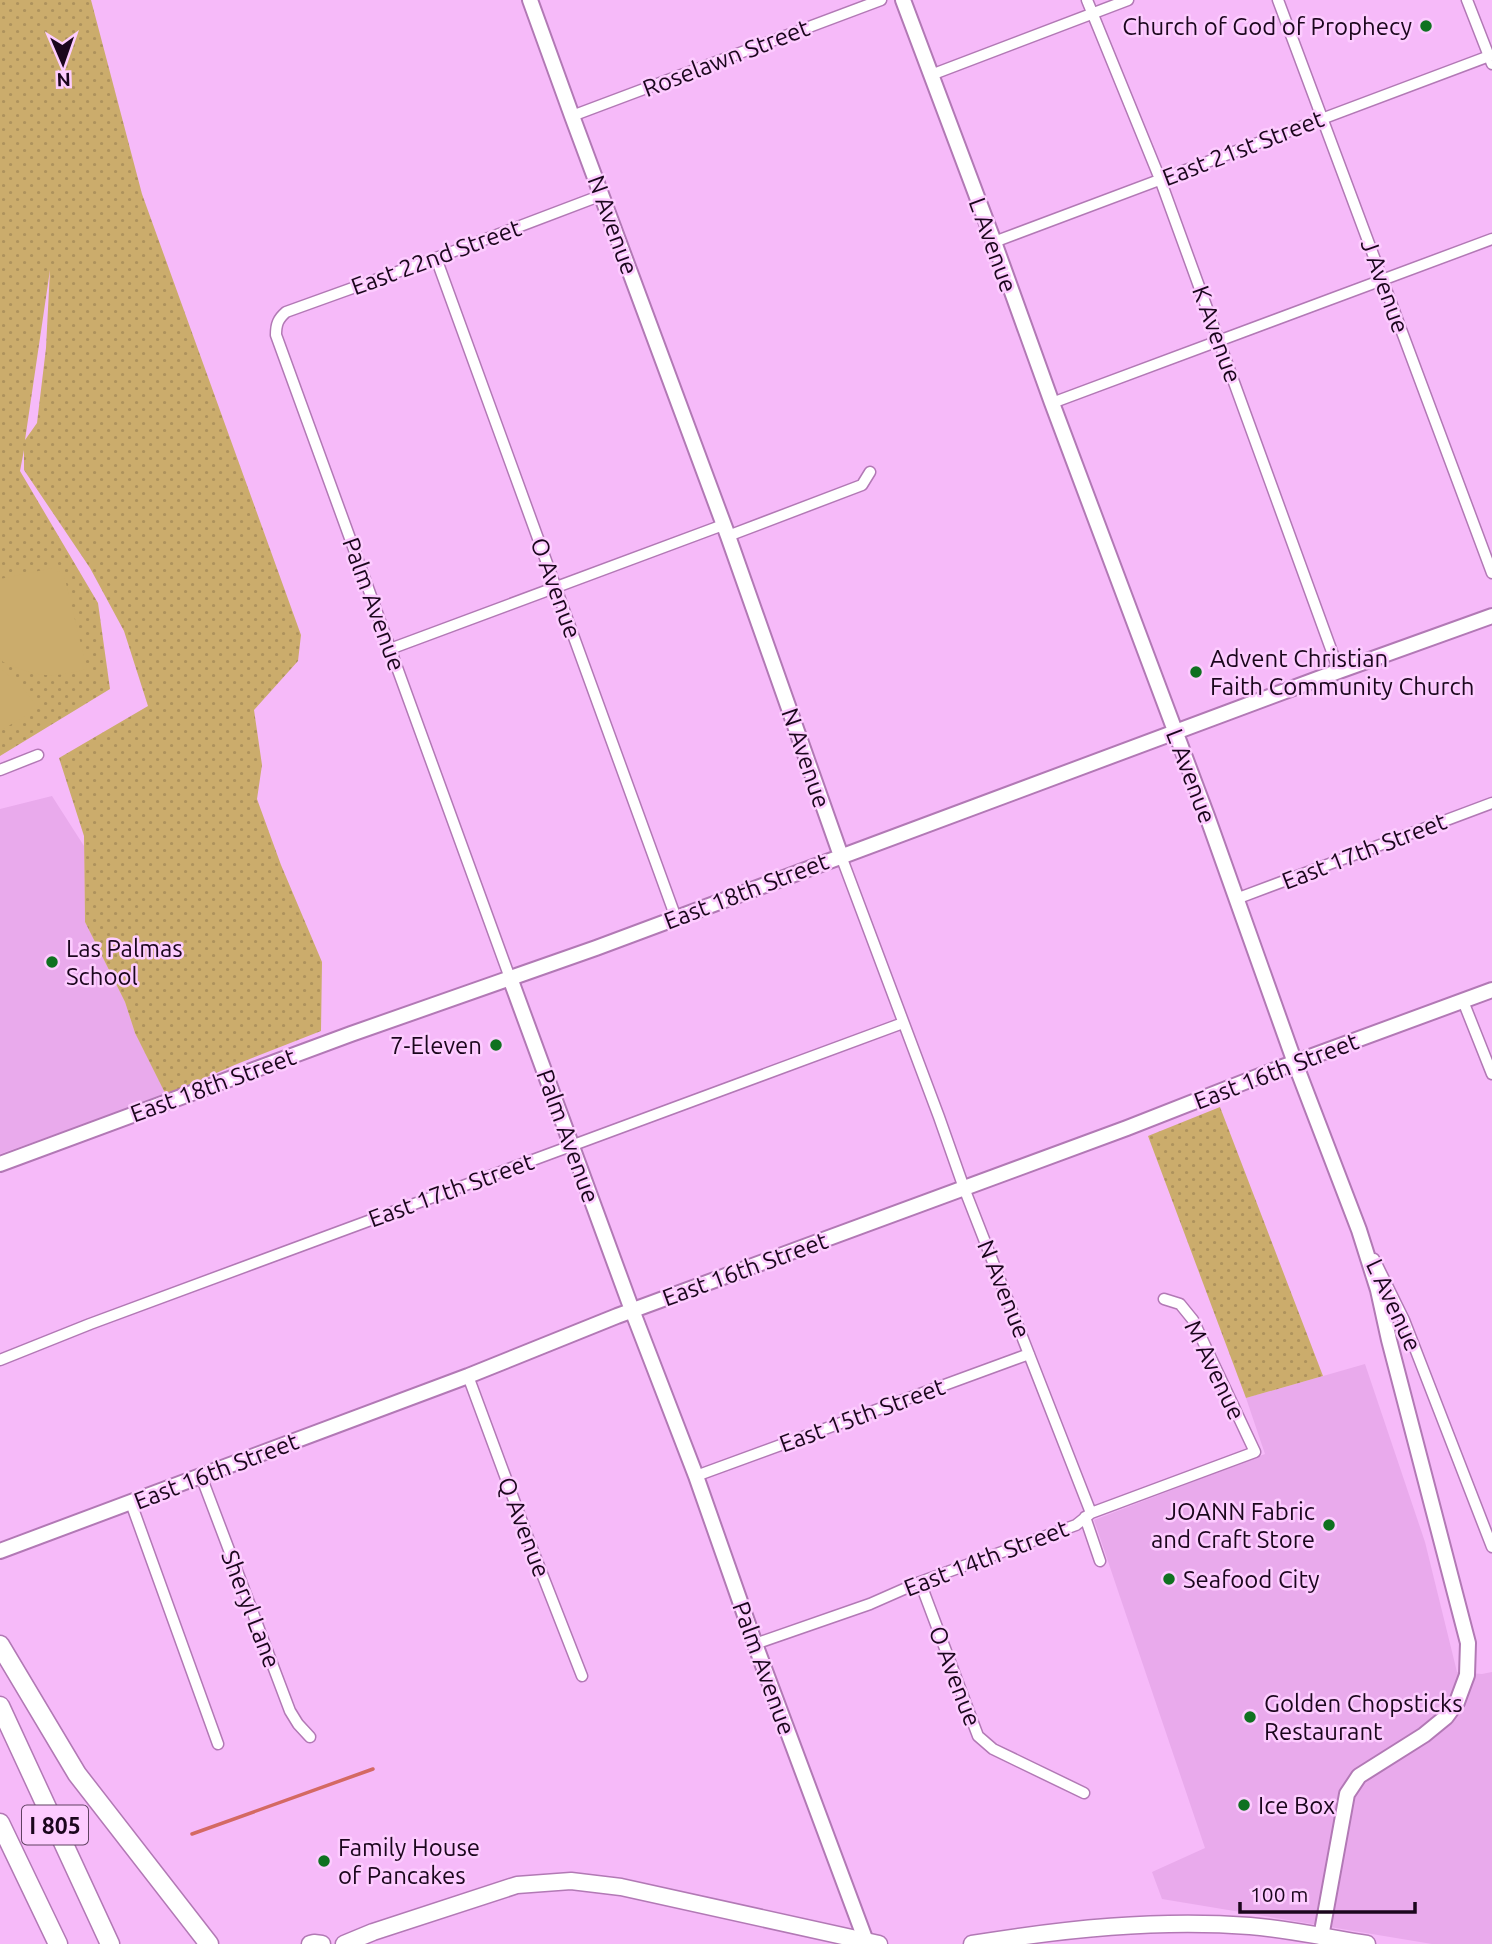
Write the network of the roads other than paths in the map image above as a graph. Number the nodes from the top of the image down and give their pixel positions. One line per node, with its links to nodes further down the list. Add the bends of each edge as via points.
1 (530, 0): 11 (street, N Avenue)
2 (881, 0): 11 (street, Roselawn Street)
3 (903, 0): 10 (street, L Avenue)
4 (1087, 0): 8 (street, K Avenue)
5 (1128, 0): 8 (street)
6 (1278, 0): 12 (street, J Avenue)
7 (1467, 0): 9 (street)
8 (1092, 13): 10 (street); 13 (street, K Avenue)
9 (1491, 58): 12 (street, East 21st Street)
10 (931, 75): 16 (street, L Avenue)
11 (572, 116): 14 (street, N Avenue)
12 (1323, 118): 13 (street, East 21st Street); 18 (street, J Avenue)
13 (1160, 179): 16 (street, East 21st Street); 20 (street, K Avenue)
14 (602, 195): 17 (street, East 22nd Street); 23 (street, N Avenue)
15 (1492, 239): 18 (street)
16 (994, 242): 21 (street, L Avenue)
17 (436, 258): 19 (street, East 22nd Street, via 286,312); 25 (street, O Avenue)
18 (1383, 280): 20 (street); 24 (street, J Avenue)
19 (276, 327): 27 (street, Palm Avenue)
20 (1220, 340): 21 (street); 28 (street, K Avenue)
21 (1052, 403): 29 (street, L Avenue)
22 (870, 472): 23 (street, via 862,485)
23 (725, 531): 25 (street); 33 (street, N Avenue)
24 (1492, 572)
25 (555, 587): 27 (street); 35 (street, O Avenue)
26 (1492, 616): 28 (street, East 18th Street)
27 (390, 649): 36 (street, Palm Avenue)
28 (1339, 671): 29 (street, East 18th Street)
29 (1175, 733): 33 (street, East 18th Street); 34 (street, L Avenue)
30 (37, 755): 31 (street)
31 (0, 770)
32 (1492, 803): 34 (street, East 17th Street)
33 (841, 856): 35 (street, East 18th Street); 39 (street, N Avenue)
34 (1236, 899): 40 (street, L Avenue)
35 (676, 918): 36 (street, East 18th Street)
36 (510, 978): 42 (street, Palm Avenue); 43 (street, East 18th Street)
37 (1492, 990): 38 (street, East 16th Street)
38 (1463, 1001): 40 (street, East 16th Street); 41 (street)
39 (903, 1023): 42 (street, East 17th Street); 44 (street, N Avenue)
40 (1295, 1063): 44 (street, East 16th Street); 45 (street, L Avenue)
41 (1492, 1074)
42 (571, 1145): 47 (street, Palm Avenue); 49 (street, East 17th Street)
43 (0, 1164)
44 (964, 1188): 47 (street, East 16th Street); 48 (street, N Avenue)
45 (1359, 1230): 56 (street, L Avenue, via 1404,1320); 68 (street, via 1468,1643 1467,1675 1446,1717 1359,1776 1347,1794)
46 (1164, 1299): 51 (street, M Avenue, via 1180,1304 1193,1320)
47 (632, 1310): 50 (street, East 16th Street); 53 (street, Palm Avenue)
48 (1029, 1353): 53 (street, East 15th Street); 55 (street, N Avenue)
49 (0, 1360)
50 (468, 1376): 52 (street, East 16th Street); 62 (street, Q Avenue)
51 (1255, 1452): 55 (street, East 14th Street)
52 (201, 1476): 54 (street, East 16th Street); 64 (street, Sheryl Lane, via 290,1711)
53 (695, 1476): 60 (street, Palm Avenue)
54 (131, 1503): 57 (street, East 16th Street); 65 (street)
55 (1088, 1515): 58 (street, N Avenue); 59 (street, East 14th Street, via 1076,1525)
56 (1492, 1547)
57 (0, 1551)
58 (1100, 1561)
59 (920, 1582): 60 (street, East 14th Street); 66 (street, O Avenue, via 978,1736 993,1749)
60 (755, 1644): 69 (street, Palm Avenue)
61 (0, 1645): 72 (highway, via 77,1774)
62 (582, 1676)
63 (0, 1706): 71 (highway, I 805)
64 (310, 1737)
65 (218, 1744)
66 (1084, 1793)
67 (0, 1823): 70 (highway, I 805)
68 (1320, 1940): 76 (main road, via 1253,1926 1175,1923); 77 (main road)
69 (870, 1943): 75 (main road, via 621,1887 571,1881 517,1885)
70 (58, 1944)
71 (110, 1944)
72 (209, 1944)
73 (310, 1944): 74 (main road)
74 (323, 1944)
75 (344, 1944)
76 (972, 1944)
77 (1367, 1944)

